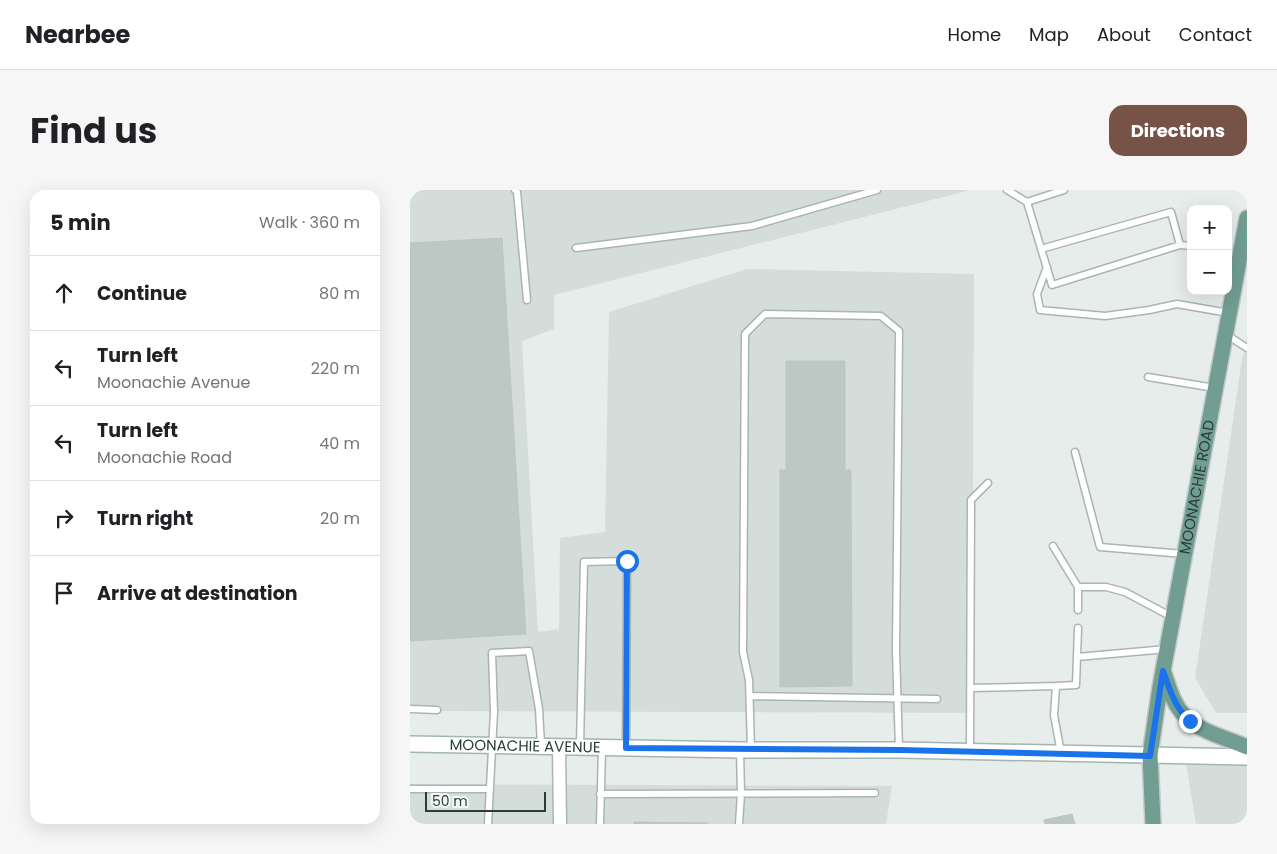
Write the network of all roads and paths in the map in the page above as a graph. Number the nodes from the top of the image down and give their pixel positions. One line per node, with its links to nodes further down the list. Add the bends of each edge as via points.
1 (515, 190): 12 (lane, via 518,192)
2 (877, 190): 9 (lane, via 752,226)
3 (1007, 190): 5 (lane)
4 (1064, 190): 5 (lane)
5 (1027, 202): 10 (lane)
6 (1247, 218): 13 (main road, MOONACHIE ROAD, via 1237,257)
7 (1180, 245): 8 (lane); 10 (lane, via 1171,212); 11 (lane, via 1052,285)
8 (1187, 246)
9 (576, 248)
10 (1041, 249): 11 (lane)
11 (1047, 267): 13 (lane, via 1038,294 1040,310 1104,316 1177,304)
12 (527, 300)
13 (1229, 313): 14 (main road, MOONACHIE ROAD)
14 (1225, 334): 15 (lane); 17 (main road, MOONACHIE ROAD)
15 (1247, 348)
16 (1148, 377): 17 (lane)
17 (1215, 388): 21 (main road, MOONACHIE ROAD)
18 (1075, 452): 21 (lane, via 1100,546)
19 (988, 484): 30 (lane, via 971,500)
20 (1053, 546): 22 (lane)
21 (1184, 554): 24 (main road, MOONACHIE ROAD)
22 (1078, 587): 23 (lane); 24 (lane, via 1125,592)
23 (1078, 610)
24 (1173, 618): 26 (main road, MOONACHIE ROAD)
25 (1078, 628): 27 (lane)
26 (1167, 648): 27 (lane); 28 (main road, MOONACHIE ROAD)
27 (1077, 657): 29 (lane, via 1076,685)
28 (1163, 671): 41 (main road, via 1184,716 1199,727); 48 (main road, MOONACHIE ROAD)
29 (1056, 686): 30 (lane); 47 (lane, via 1054,714)
30 (971, 688): 46 (lane)
31 (750, 696): 32 (lane); 32 (lane, via 750,680 743,652 746,334 766,314 852,315 881,316 899,331); 44 (lane)
32 (898, 698): 33 (lane); 45 (lane)
33 (937, 699)
34 (410, 709): 35 (lane)
35 (437, 710)
36 (410, 744): 37 (main road, MOONACHIE AVENUE)
37 (492, 746): 38 (main road, MOONACHIE AVENUE); 38 (lane, via 492,653 529,651 539,709); 51 (lane)
38 (541, 746): 39 (main road, MOONACHIE AVENUE)
39 (559, 747): 40 (main road, MOONACHIE AVENUE); 56 (street)
40 (580, 747): 42 (main road, MOONACHIE AVENUE); 43 (lane, via 584,562 627,561)
41 (1247, 747)
42 (602, 748): 43 (main road, MOONACHIE AVENUE); 53 (lane)
43 (626, 748): 44 (main road, MOONACHIE AVENUE)
44 (746, 749): 45 (main road, MOONACHIE AVENUE); 54 (lane)
45 (900, 750): 46 (main road, MOONACHIE AVENUE)
46 (970, 752): 47 (main road, MOONACHIE AVENUE)
47 (1061, 754): 48 (main road, MOONACHIE AVENUE)
48 (1150, 756): 49 (main road, MOONACHIE AVENUE); 59 (main road, MOONACHIE ROAD)
49 (1247, 757)
50 (410, 789): 51 (lane)
51 (490, 789): 55 (lane)
52 (875, 793): 54 (lane)
53 (600, 794): 54 (lane); 57 (lane)
54 (741, 794): 58 (lane)
55 (488, 824)
56 (560, 824)
57 (600, 824)
58 (739, 824)
59 (1153, 824)

